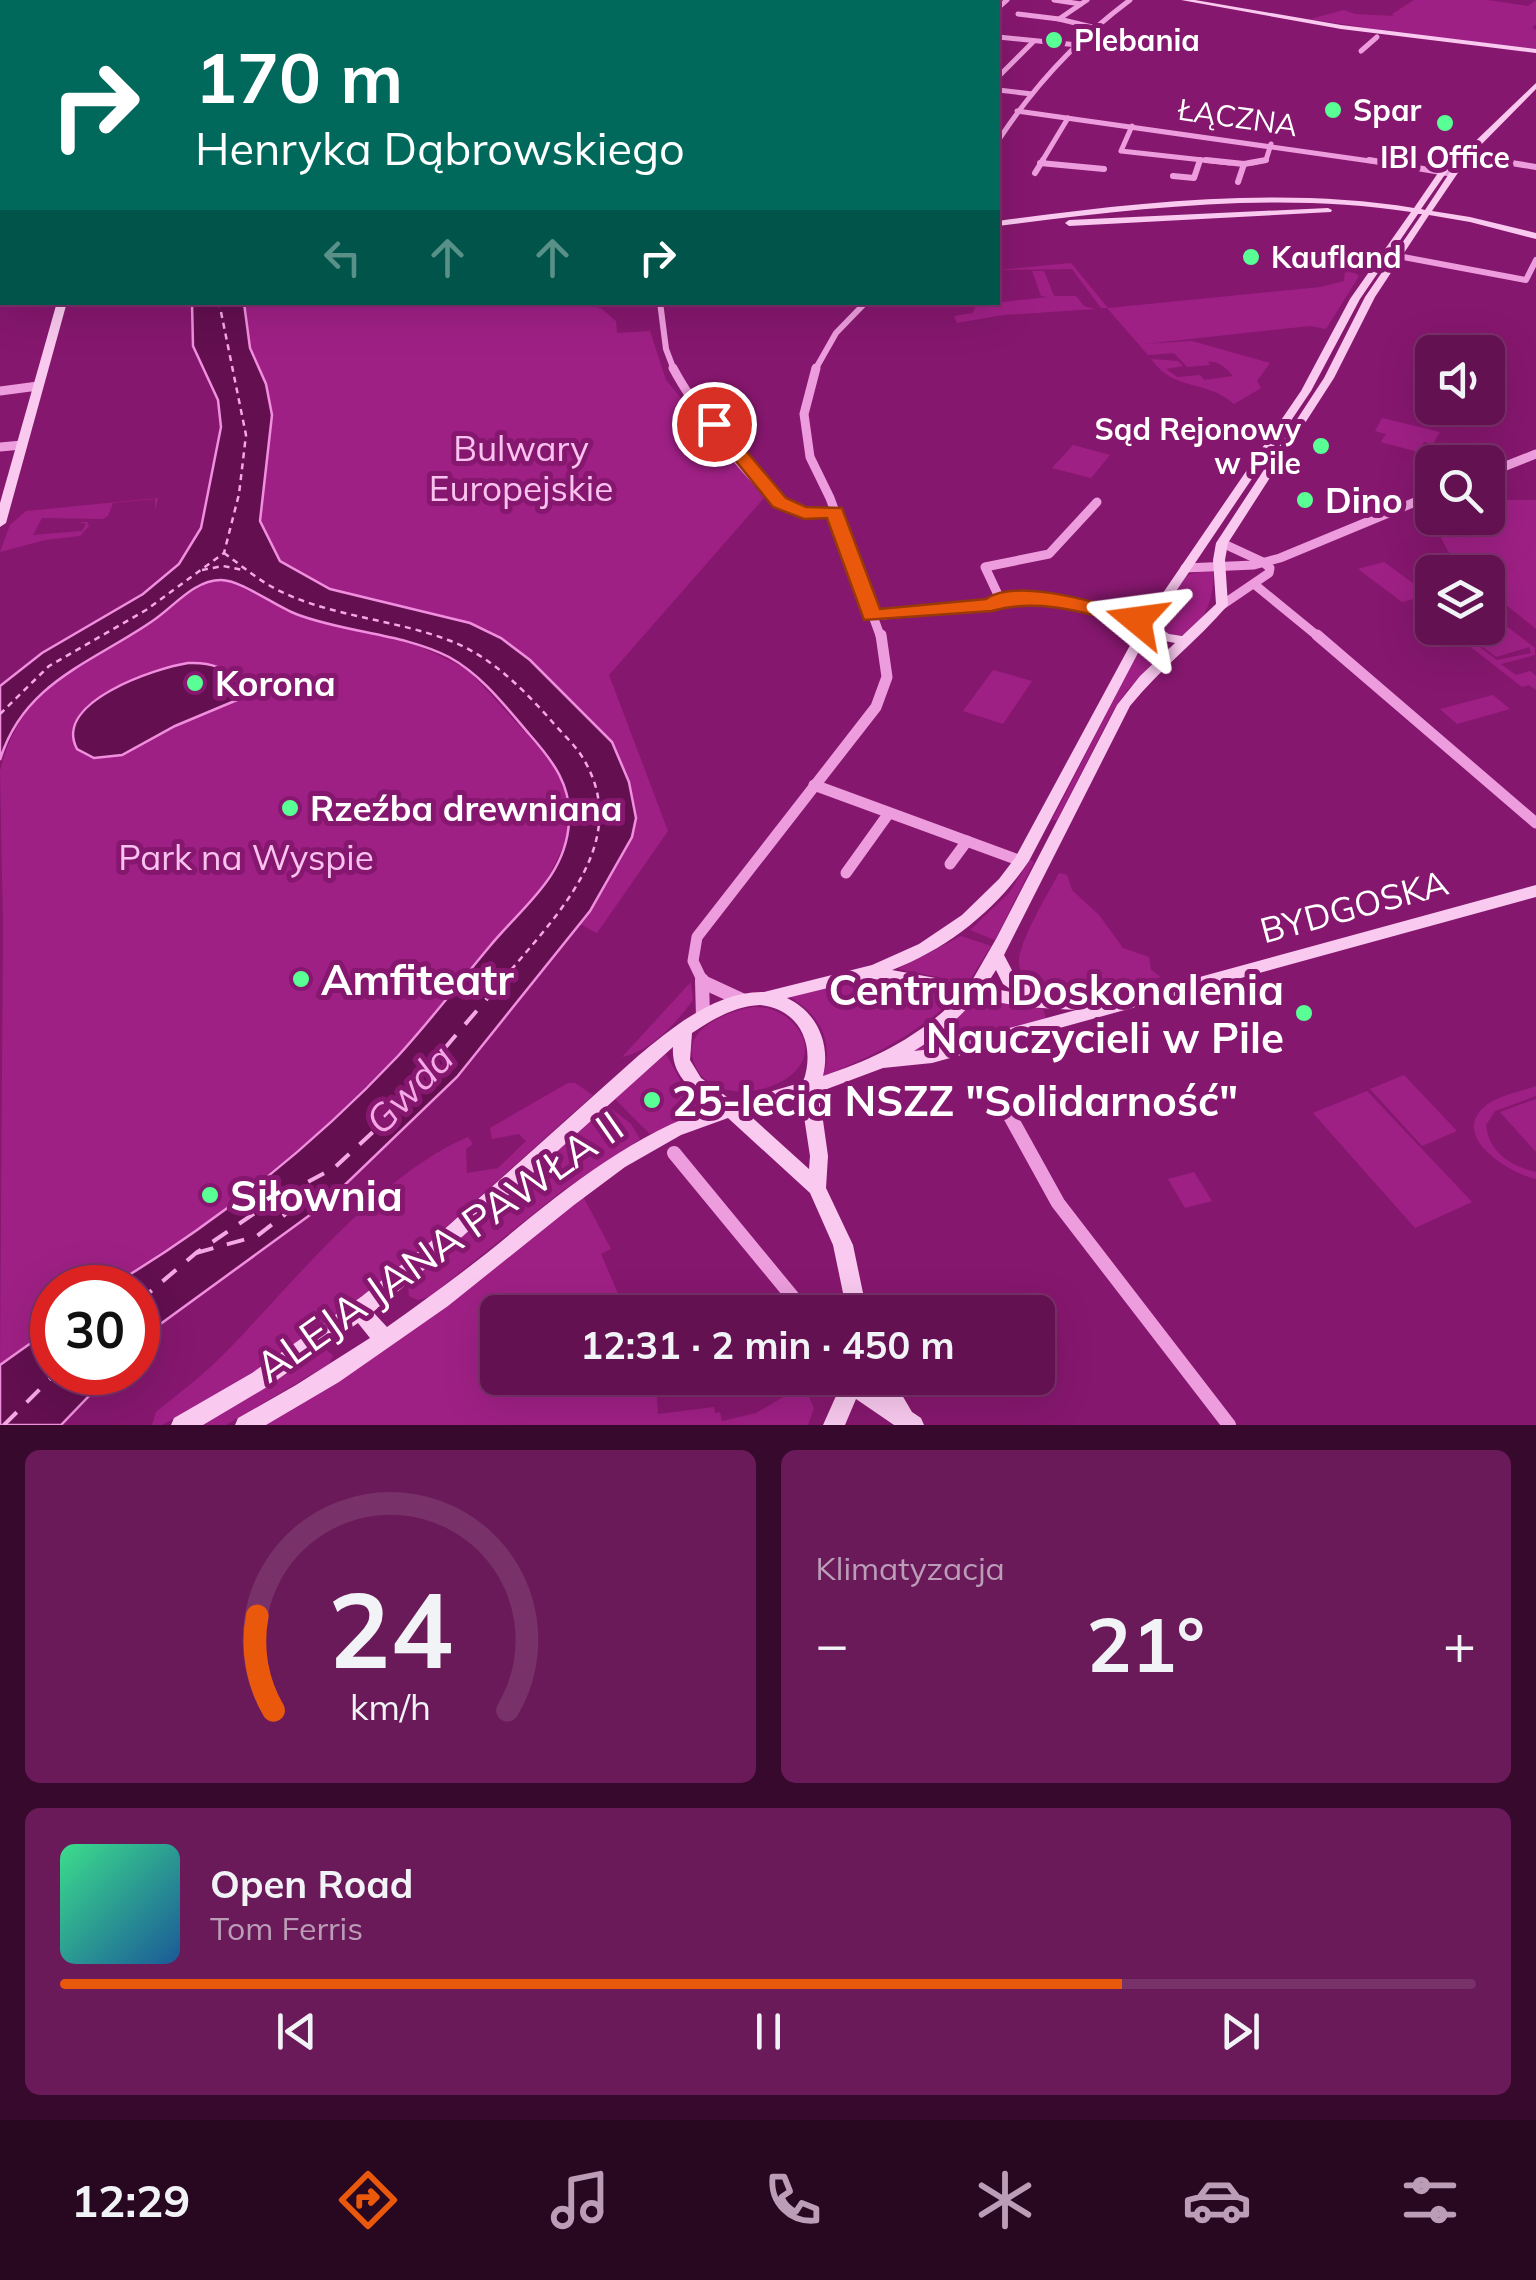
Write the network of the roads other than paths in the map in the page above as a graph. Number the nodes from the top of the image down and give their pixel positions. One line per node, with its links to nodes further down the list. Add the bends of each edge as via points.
1 (1054, 0): 4 (street)
2 (1128, 0): 8 (street)
3 (1184, 0): 15 (main road)
4 (1084, 2): 6 (street)
5 (1018, 14): 6 (street)
6 (1059, 19): 7 (street)
7 (1081, 25): 8 (street); 9 (street, via 1074,33)
8 (1093, 27): 9 (street)
9 (1083, 35): 13 (street)
10 (1000, 37): 12 (street)
11 (1377, 37): 14 (street)
12 (1034, 42): 13 (street); 16 (street)
13 (1078, 45): 20 (street)
14 (1361, 51)
15 (1536, 53)
16 (1000, 75)
17 (1536, 75): 26 (main road)
18 (1536, 85): 27 (main road)
19 (1000, 90): 20 (street)
20 (1032, 94): 21 (street)
21 (1017, 111): 22 (street, ŁĄCZNA); 24 (street)
22 (1068, 118): 23 (street, ŁĄCZNA); 29 (street)
23 (1132, 126): 25 (street, ŁĄCZNA); 28 (street, via 1121,150)
24 (1001, 128)
25 (1271, 144): 30 (street, via 1267,159); 34 (street, ŁĄCZNA)
26 (1455, 154): 27 (street); 34 (main road)
27 (1465, 156): 31 (street); 34 (main road)
28 (1200, 160): 30 (street); 35 (street, via 1194,178)
29 (1040, 164): 32 (street); 33 (street)
30 (1244, 164): 36 (street)
31 (1536, 167)
32 (1104, 169)
33 (1035, 173)
34 (1447, 174): 40 (main road)
35 (1173, 176)
36 (1238, 182)
37 (1286, 202): 38 (main road); 39 (main road, via 1297,208); 40 (main road, via 1344,202)
38 (1126, 209): 41 (main road, via 1102,215); 42 (main road)
39 (1274, 212): 40 (main road); 41 (main road)
40 (1420, 214): 44 (main road); 45 (main road); 63 (main road, via 1355,298 1306,391)
41 (1114, 221): 43 (main road)
42 (1000, 225)
43 (1000, 225)
44 (1536, 237)
45 (1398, 256): 46 (street, via 1526,280); 60 (main road, via 1354,324 1330,378)
46 (1536, 260)
47 (61, 305): 50 (main road)
48 (660, 305): 58 (street, via 674,372 754,474 790,510)
49 (862, 305): 58 (street, via 828,342 804,407 809,454)
50 (38, 386): 51 (street); 52 (main road)
51 (0, 390)
52 (22, 445): 53 (street); 59 (main road)
53 (0, 448)
54 (1536, 454): 55 (street)
55 (1505, 466)
56 (1097, 502): 65 (street, via 1049,554 986,567)
57 (1415, 502): 61 (street)
58 (835, 512): 67 (street)
59 (0, 523)
60 (1222, 543): 61 (street); 62 (main road)
61 (1264, 563): 62 (street); 64 (street, via 1269,572)
62 (1220, 566): 63 (street); 66 (main road)
63 (1185, 568): 68 (main road)
64 (1258, 587): 66 (street); 72 (street)
65 (1000, 599): 67 (street); 68 (street, via 1071,601)
66 (1222, 605): 69 (main road)
67 (872, 616): 70 (street, via 888,656 886,686)
68 (1146, 625): 69 (main road); 74 (main road)
69 (1187, 641): 78 (main road, via 1124,705)
70 (814, 785): 71 (street); 80 (street, via 697,938 693,961)
71 (889, 812): 73 (street); 76 (street)
72 (1536, 822)
73 (967, 841): 74 (street); 75 (street)
74 (1021, 861): 79 (main road, via 1001,890 958,928)
75 (950, 864)
76 (846, 874)
77 (1536, 890): 84 (main road, BYDGOSKA)
78 (996, 955): 81 (main road); 85 (main road, via 1014,985)
79 (866, 972): 81 (main road, BYDGOSKA); 82 (main road)
80 (703, 982): 83 (street); 86 (street)
81 (973, 990): 85 (main road, BYDGOSKA); 88 (main road, via 936,1027)
82 (767, 998): 83 (main road); 89 (main road, via 793,1010 812,1032 817,1062)
83 (742, 1000): 86 (main road)
84 (1131, 1001): 85 (main road, BYDGOSKA); 88 (main road, BYDGOSKA, via 932,1056)
85 (1047, 1004)
86 (703, 1018): 87 (main road)
87 (683, 1033): 91 (main road, via 681,1061 689,1076); 96 (main road, ALEJA JANA PAWŁA II)
88 (884, 1061): 89 (main road)
89 (810, 1087): 91 (main road); 93 (main road)
90 (1005, 1107): 105 (street, via 1058,1203)
91 (732, 1110): 93 (main road); 97 (main road, ALEJA JANA PAWŁA II, via 662,1136 594,1178)
92 (674, 1153): 94 (street)
93 (817, 1188): 95 (main road, via 843,1245)
94 (791, 1295)
95 (853, 1295)
96 (360, 1311): 97 (main road); 101 (main road, ALEJA JANA PAWŁA II)
97 (384, 1340): 102 (main road, ALEJA JANA PAWŁA II)
98 (848, 1395): 103 (main road)
99 (873, 1395): 104 (main road)
100 (892, 1395): 104 (main road)
101 (182, 1425)
102 (246, 1425)
103 (834, 1425)
104 (913, 1425)
105 (1229, 1425)

